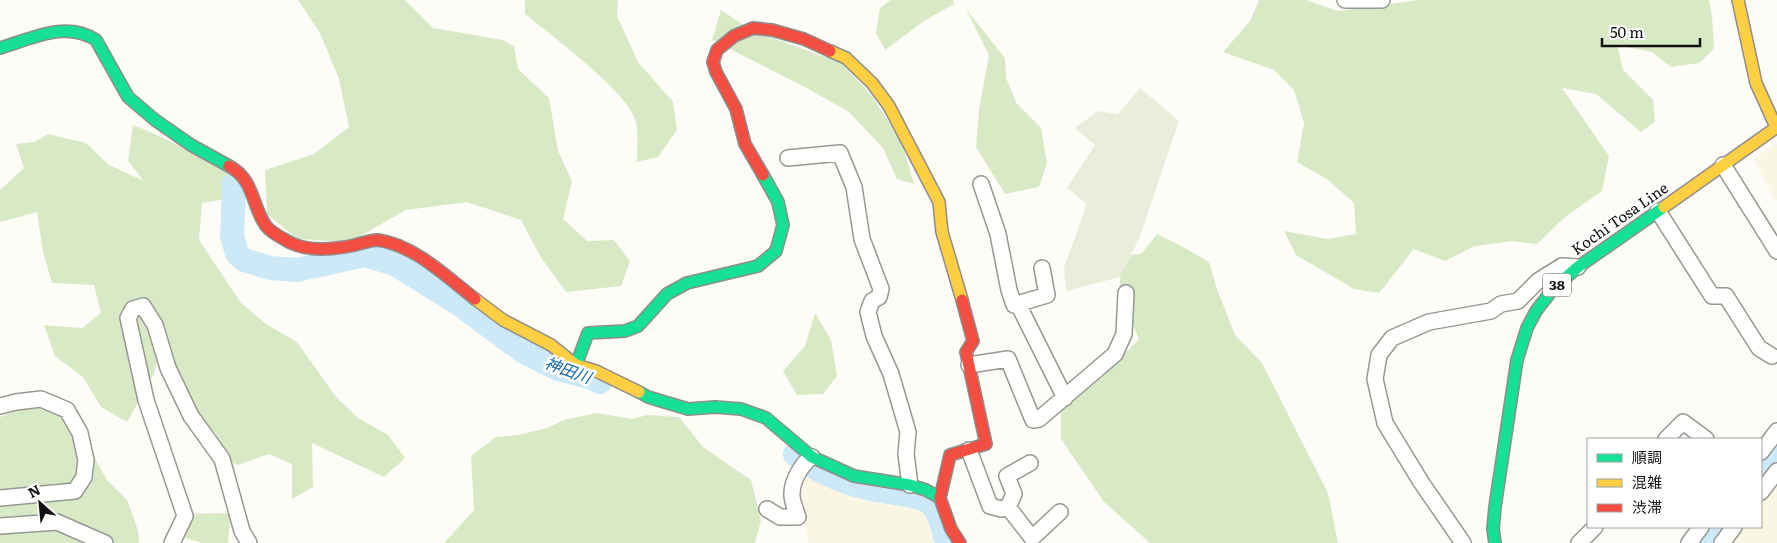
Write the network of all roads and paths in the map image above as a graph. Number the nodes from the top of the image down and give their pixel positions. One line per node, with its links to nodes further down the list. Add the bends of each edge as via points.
1 (1345, 0): 2 (street)
2 (1382, 0)
3 (1738, 0): 5 (street, via 1756,82)
4 (0, 48): 16 (street, via 58,31 87,34 96,40 128,97 191,146 233,168 246,179 267,228 293,244 316,249 376,240 402,246 503,320 551,345)
5 (1777, 127): 7 (street, Kochi Tosa Line / 38)
6 (788, 158): 28 (street, via 840,153 854,187 862,239 881,289 880,296 872,301 868,312 908,432 906,454)
7 (1723, 165): 9 (street, Kochi Tosa Line / 38); 10 (street)
8 (981, 184): 14 (street, via 998,234 1009,290 1014,305)
9 (1658, 211): 11 (street, Kochi Tosa Line / 38); 15 (street, via 1712,296 1726,296 1759,348)
10 (1777, 251)
11 (1578, 267): 43 (street, via 1562,266 1538,281 1518,301 1501,304 1490,311 1429,322 1392,338 1379,355 1375,379 1385,423); 44 (street, Kochi Tosa Line / 38, via 1553,289 1536,311 1516,360 1494,507)
12 (1042, 268): 14 (street, via 1047,295)
13 (1126, 293): 18 (street, via 1124,334 1115,354)
14 (1018, 304): 18 (street)
15 (1772, 356)
16 (576, 365): 17 (street, via 588,333 626,331 638,326 667,294 687,283 758,266 776,252 783,225 778,202 745,144 736,109 713,62 717,50 734,36 753,28 804,39 846,58 872,83 889,106 939,202 942,232 974,341 966,352); 25 (street, via 596,371 648,397 688,409 741,409 766,418)
17 (969, 365): 18 (street, via 1008,359 1033,420 1039,419); 23 (street, via 986,444)
18 (1065, 398)
19 (0, 406): 30 (street, via 41,399 67,410 80,433 86,460 84,477 75,491)
20 (1777, 431): 24 (street)
21 (1667, 438): 22 (street, via 1683,422)
22 (1705, 438)
23 (969, 450): 31 (street, via 950,455); 32 (street, via 990,506)
24 (1762, 451)
25 (812, 457): 28 (street, via 854,476); 33 (street, via 796,480 792,494 798,517 780,517)
26 (1030, 462): 32 (street, via 1007,476 1014,494)
27 (1777, 471): 29 (street)
28 (910, 484): 31 (street)
29 (1762, 491)
30 (0, 498)
31 (940, 498): 42 (street)
32 (1008, 507): 34 (street, via 1032,538)
33 (767, 509)
34 (1060, 512)
35 (0, 526): 39 (street, via 57,522)
36 (1593, 528): 45 (street)
37 (1700, 528): 46 (street)
38 (1733, 528): 47 (street)
39 (105, 543)
40 (172, 543): 41 (street, via 185,516 146,400 128,318 133,309 143,306 155,325 168,368 191,416 222,459 242,532)
41 (249, 543)
42 (960, 543)
43 (1463, 543)
44 (1496, 543)
45 (1579, 543)
46 (1690, 543)
47 (1722, 543)

